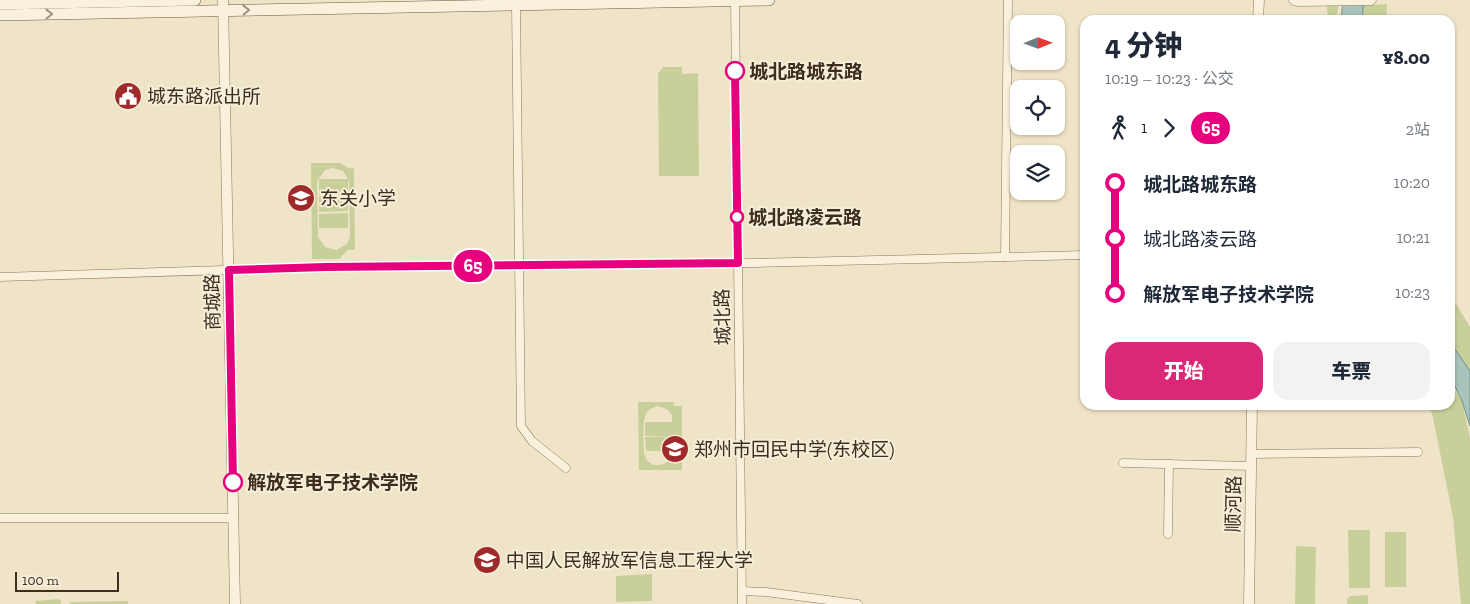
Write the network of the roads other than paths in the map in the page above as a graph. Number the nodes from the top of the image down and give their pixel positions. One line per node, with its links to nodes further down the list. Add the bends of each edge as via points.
1 (195, 0): 9 (main road)
2 (735, 0): 3 (main road); 11 (main road); 16 (street, 城北路)
3 (768, 0)
4 (1008, 0): 15 (street)
5 (1259, 0): 13 (street)
6 (1294, 0): 8 (street)
7 (1371, 0): 8 (street)
8 (1334, 1)
9 (0, 4)
10 (224, 5): 11 (main road, one-way to 11); 12 (main road, one-way to 10); 18 (street, 商城路)
11 (516, 5): 17 (street)
12 (0, 15)
13 (1258, 15)
14 (1080, 255): 15 (street)
15 (1005, 257): 16 (street)
16 (738, 263): 17 (street); 30 (street, 城北路)
17 (519, 265): 18 (street); 26 (street, via 521,426 532,441)
18 (229, 270): 19 (street); 28 (street, 商城路)
19 (0, 277)
20 (1252, 410): 22 (street, 顺河路)
21 (1418, 452): 22 (street)
22 (1251, 454): 25 (street, 顺河路)
23 (1123, 463): 24 (street)
24 (1169, 464): 25 (street); 29 (street)
25 (1251, 466): 34 (street, 顺河路)
26 (566, 468)
27 (0, 518): 28 (street)
28 (234, 518): 31 (street, 商城路)
29 (1168, 534)
30 (742, 591): 32 (street, 城北路); 33 (street)
31 (236, 604)
32 (742, 604)
33 (858, 604)
34 (1249, 604)

